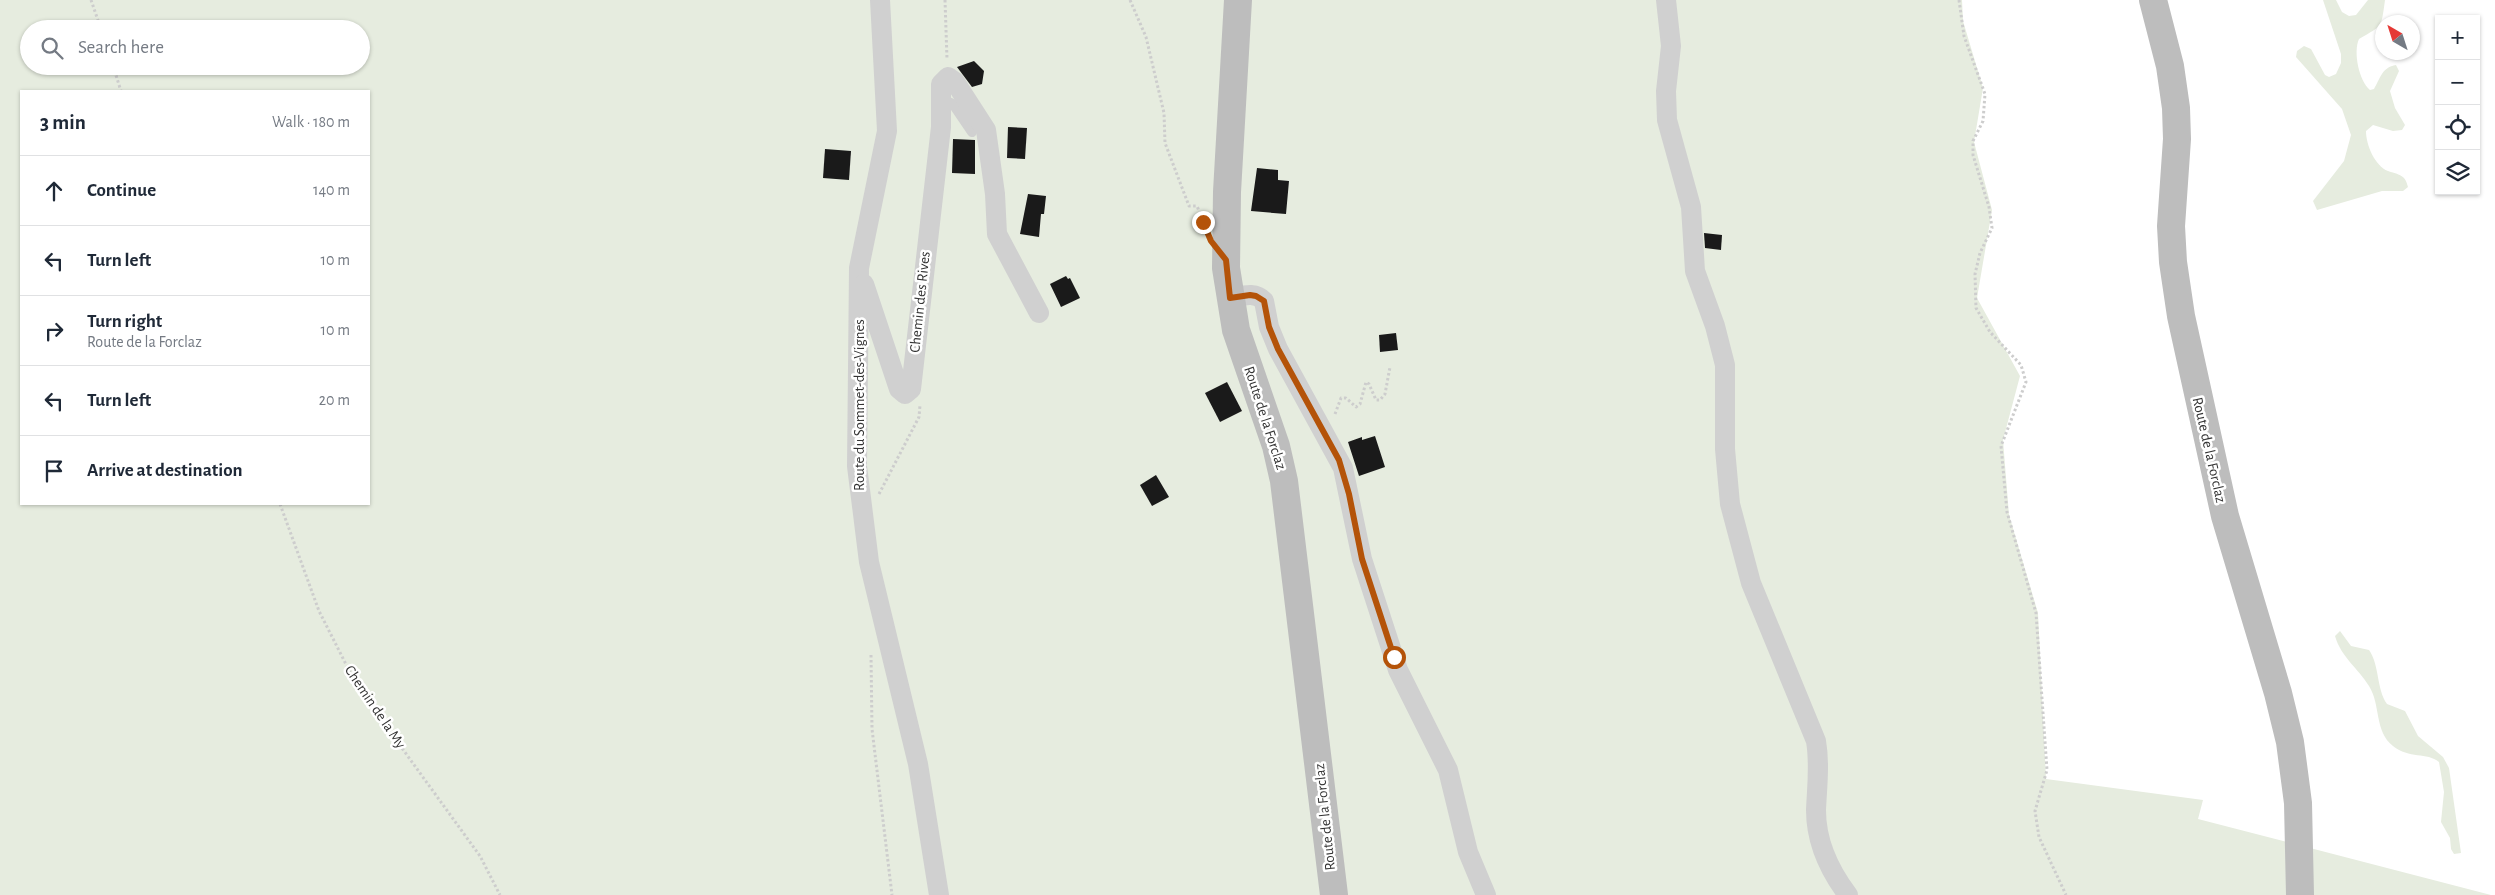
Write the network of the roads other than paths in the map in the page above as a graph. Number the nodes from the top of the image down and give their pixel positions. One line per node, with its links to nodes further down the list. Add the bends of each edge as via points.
1 (880, 0): 7 (street, Route du Sommet-des-Vignes, via 887,131)
2 (1666, 0): 13 (street, via 1671,46 1666,91 1667,120 1691,207 1695,271 1725,365 1725,450 1730,504 1751,583 1816,741 1819,761 1816,812 1820,845)
3 (2153, 0): 14 (main road, Route de la Forclaz, via 2170,66 2176,108 2171,226 2181,316 2225,516 2290,742 2298,803)
4 (1236, 2): 8 (main road, Route de la Forclaz, via 1227,192 1226,252)
5 (942, 99): 6 (lane, via 953,104); 7 (street, Chemin des Rives, via 911,389 905,394 899,389); 9 (street, Chemin des Rives, via 942,82 948,77 955,82 986,130 997,234)
6 (972, 132)
7 (859, 268): 10 (street, Route du Sommet-des-Vignes, via 857,466 860,495 869,562 918,764)
8 (1230, 298): 11 (main road, Route de la Forclaz, via 1241,345 1276,446 1284,481); 12 (street, via 1250,295 1264,301 1276,344 1343,468 1362,559 1398,670 1448,770 1468,852)
9 (1039, 313)
10 (939, 895)
11 (1334, 895)
12 (1486, 895)
13 (1848, 895)
14 (2300, 895)

